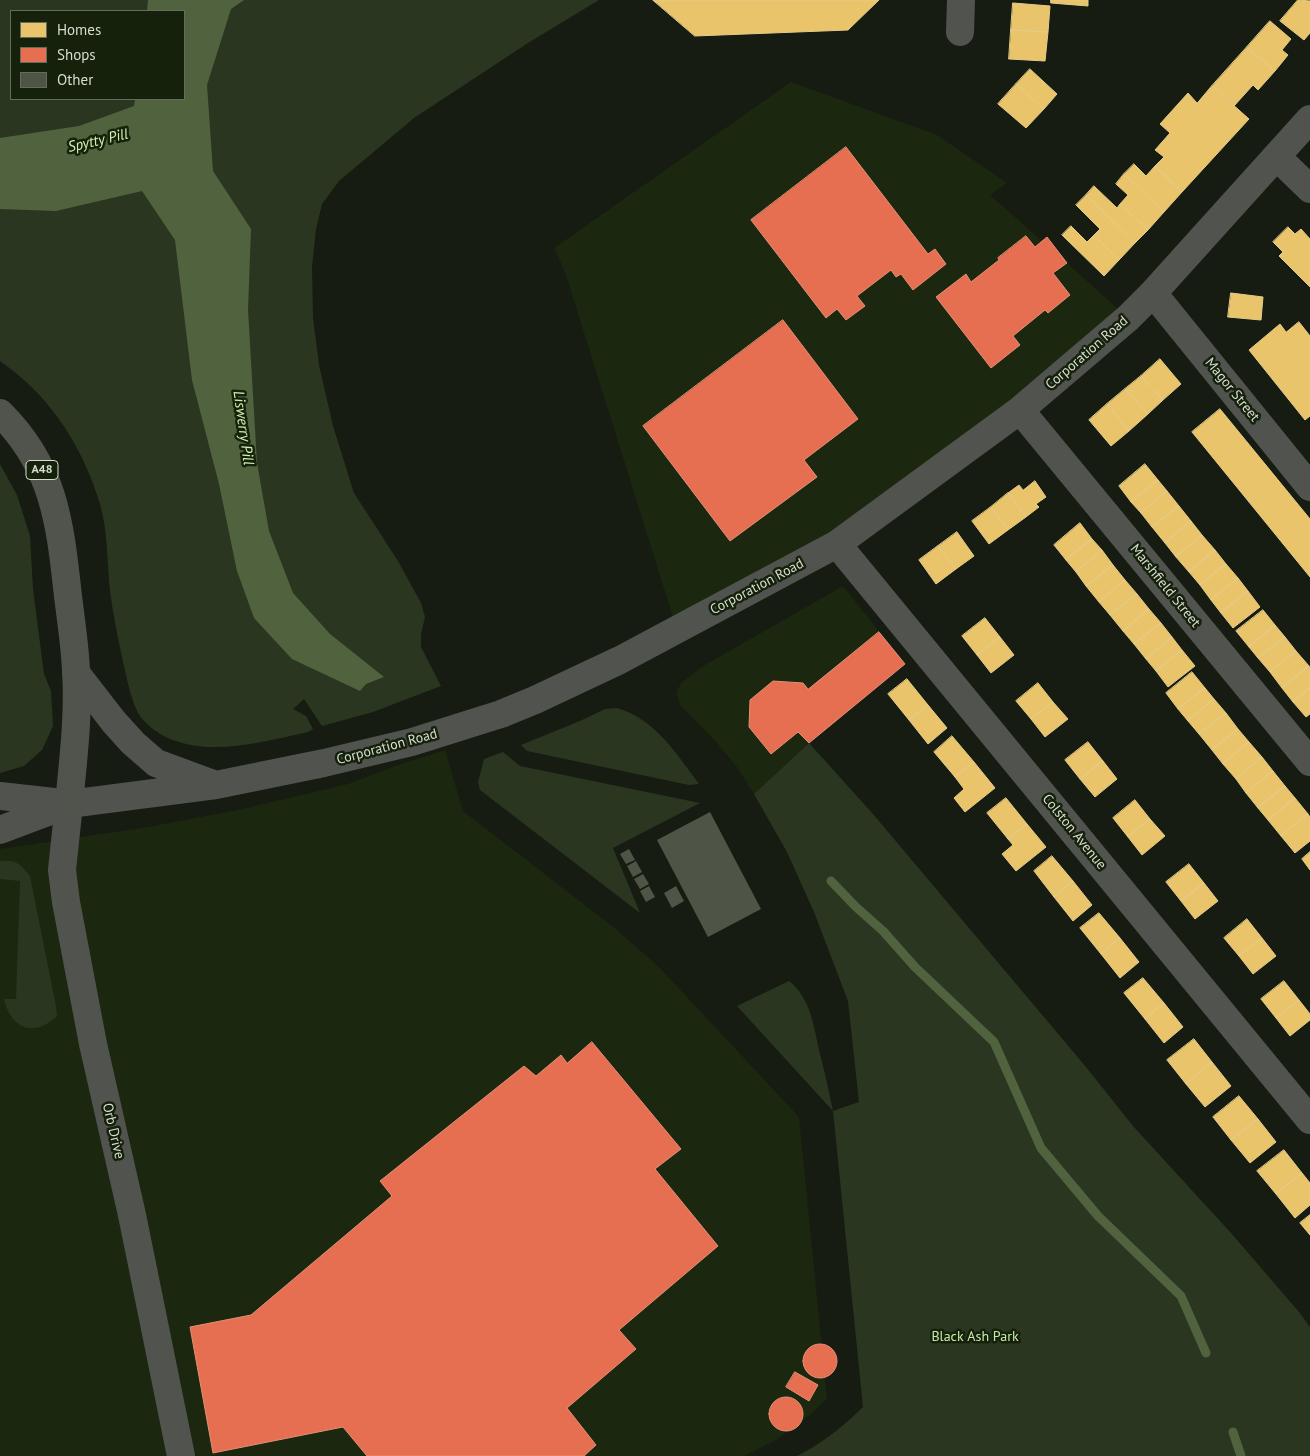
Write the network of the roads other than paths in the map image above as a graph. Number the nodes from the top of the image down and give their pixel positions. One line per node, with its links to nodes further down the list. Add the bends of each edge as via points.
1 (962, 0): 2 (street)
2 (960, 32)
3 (1310, 119): 4 (street, Corporation Road)
4 (1277, 157): 5 (street); 6 (street, Corporation Road)
5 (1310, 189)
6 (1153, 293): 7 (street, Corporation Road); 9 (street, Magor Street)
7 (1020, 410): 10 (street, Corporation Road); 12 (street, Marshfield Street)
8 (0, 413): 11 (main road, A48, via 38,463 52,496 62,538)
9 (1310, 487)
10 (837, 544): 13 (street, Corporation Road, via 620,660 502,714 412,742); 17 (street, Colston Avenue)
11 (76, 673): 13 (street, via 114,722 156,763); 15 (main road, A48, via 76,732)
12 (1310, 762)
13 (216, 785): 15 (street, Corporation Road)
14 (0, 796): 15 (street, Corporation Road)
15 (69, 804): 16 (street, Corporation Road); 18 (street, Orb Drive, via 62,870 66,902)
16 (0, 830)
17 (1310, 1120)
18 (181, 1456)

